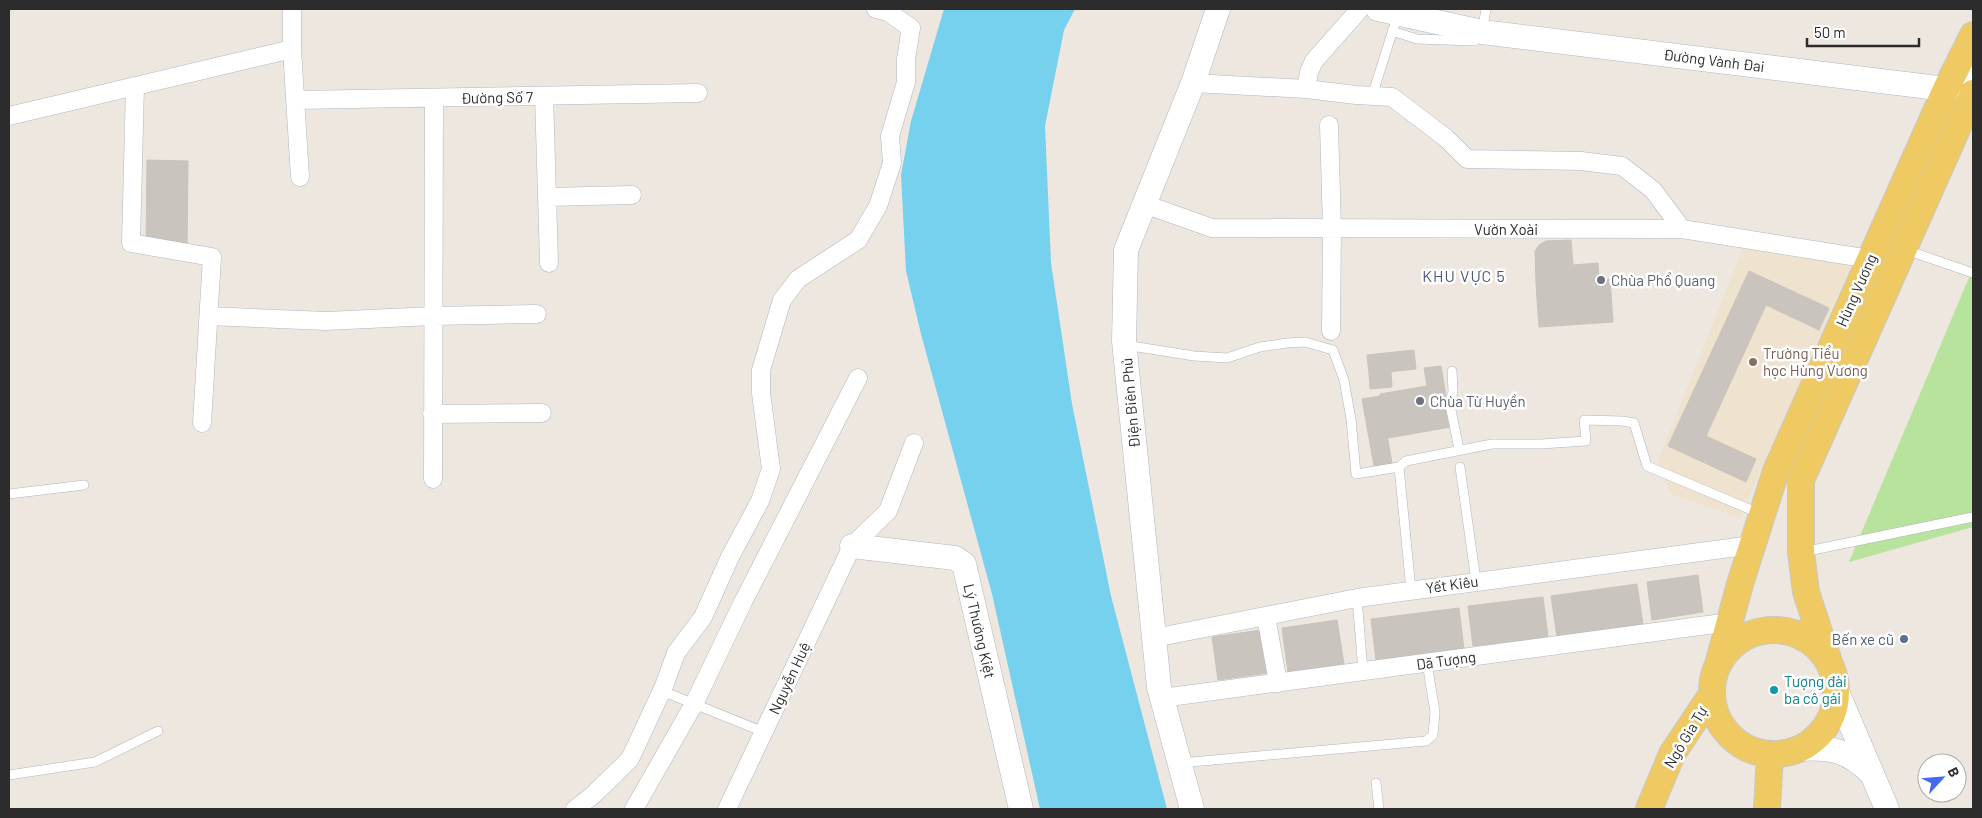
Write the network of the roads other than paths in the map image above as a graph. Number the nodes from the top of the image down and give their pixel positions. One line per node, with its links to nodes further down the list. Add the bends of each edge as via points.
1 (292, 9): 9 (street)
2 (876, 9): 68 (street, via 888,12 911,28 906,82 890,136 892,163 878,206 858,240 798,279 782,300 761,370 771,469 760,500 703,617 676,653)
3 (1218, 9): 11 (street, Điện Biên Phủ)
4 (1360, 9): 13 (street, via 1314,61)
5 (1486, 9): 7 (lane)
6 (1392, 15): 7 (street, Đường Vành Đai); 18 (lane)
7 (1482, 32): 14 (street, Đường Vành Đai)
8 (1973, 35): 14 (main road, Hùng Vương)
9 (292, 49): 12 (street); 20 (street)
10 (1973, 77): 14 (street)
11 (1193, 83): 13 (street); 26 (street, Điện Biên Phủ)
12 (135, 86): 21 (street); 34 (street, via 131,243 212,257)
13 (1306, 88): 18 (street)
14 (1946, 89): 30 (main road, Hùng Vương)
15 (698, 93): 17 (street, Đường Số 7)
16 (1973, 93): 29 (main road, Hùng Vương)
17 (544, 96): 19 (street, Đường Số 7); 25 (street)
18 (1372, 96): 28 (street, via 1392,97 1446,138 1467,159 1581,161 1622,166 1654,190)
19 (434, 98): 20 (street, Đường Số 7); 35 (street)
20 (297, 100): 23 (street)
21 (9, 116)
22 (1329, 125): 27 (street)
23 (300, 177)
24 (632, 195): 25 (street)
25 (547, 197): 31 (street)
26 (1144, 204): 27 (street, Vườn Xoài, via 1212,228); 37 (street, Điện Biên Phủ, via 1126,250)
27 (1332, 228): 28 (street, Vườn Xoài); 36 (street)
28 (1682, 229): 30 (street, Vườn Xoài)
29 (1903, 250): 32 (lane); 49 (main road, Hùng Vương)
30 (1870, 259): 47 (main road, Hùng Vương)
31 (548, 263)
32 (1973, 273)
33 (537, 314): 35 (street)
34 (209, 316): 35 (street, via 326,321); 42 (street)
35 (432, 316): 41 (street)
36 (1331, 331)
37 (1125, 345): 45 (lane, via 1227,358 1260,347 1287,343 1305,342 1333,350 1344,380 1356,474); 62 (street, Điện Biên Phủ)
38 (1452, 371): 44 (lane, via 1450,405)
39 (858, 378): 71 (street)
40 (542, 413): 41 (street)
41 (432, 414): 48 (street)
42 (202, 423)
43 (914, 443): 55 (street, via 888,511)
44 (1459, 449): 45 (lane, via 1406,461); 52 (lane, via 1492,444 1586,441 1584,420 1634,423 1647,466)
45 (1400, 467): 58 (lane)
46 (1460, 467): 57 (lane)
47 (1776, 471): 49 (street); 52 (main road, Hùng Vương)
48 (432, 479)
49 (1801, 480): 56 (main road, Hùng Vương)
50 (84, 485): 51 (lane)
51 (9, 494)
52 (1762, 514): 54 (main road, Hùng Vương)
53 (1973, 517): 56 (lane)
54 (1752, 544): 57 (street, Yết Kiêu); 61 (main road, Hùng Vương)
55 (852, 546): 73 (street, Nguyễn Huệ); 83 (street, Lý Thường Kiệt, via 955,558 964,564)
56 (1800, 552): 66 (main road, Hùng Vương, via 1806,592)
57 (1476, 581): 58 (street, Yết Kiêu)
58 (1411, 590): 59 (street, Yết Kiêu)
59 (1358, 598): 60 (street, Yết Kiêu); 65 (lane)
60 (1266, 616): 62 (street, Yết Kiêu); 67 (street)
61 (1730, 622): 63 (street, Dã Tượng); 64 (main road, Hùng Vương)
62 (1154, 638): 70 (street, Điện Biên Phủ)
63 (1427, 662): 65 (street, Dã Tượng); 76 (lane, via 1435,712 1434,735 1426,741)
64 (1718, 665): 66 (main road, via 1729,648 1746,636 1765,630 1785,631 1804,638 1820,651); 69 (main road)
65 (1363, 671): 67 (street, Dã Tượng)
66 (1833, 677): 74 (main road, via 1834,706 1827,724 1815,739); 78 (street)
67 (1278, 683): 70 (street, Dã Tượng)
68 (662, 691): 71 (lane); 80 (street, via 630,759)
69 (1712, 694): 75 (main road, via 1715,712 1723,728 1736,742); 86 (main road, Ngô Gia Tự, via 1672,754)
70 (1162, 698): 76 (street, Điện Biên Phủ)
71 (694, 704): 73 (lane); 81 (street)
72 (158, 731): 77 (lane, via 95,762)
73 (764, 732): 82 (street, Nguyễn Huệ)
74 (1799, 749): 75 (main road); 78 (street, via 1842,751 1859,761)
75 (1770, 754): 87 (main road)
76 (1180, 763): 84 (street, Điện Biên Phủ)
77 (9, 775)
78 (1875, 777): 88 (street)
79 (1376, 783): 85 (lane)
80 (575, 809)
81 (634, 809)
82 (727, 809)
83 (1021, 809)
84 (1192, 809)
85 (1379, 809)
86 (1649, 809)
87 (1767, 809)
88 (1887, 809)

